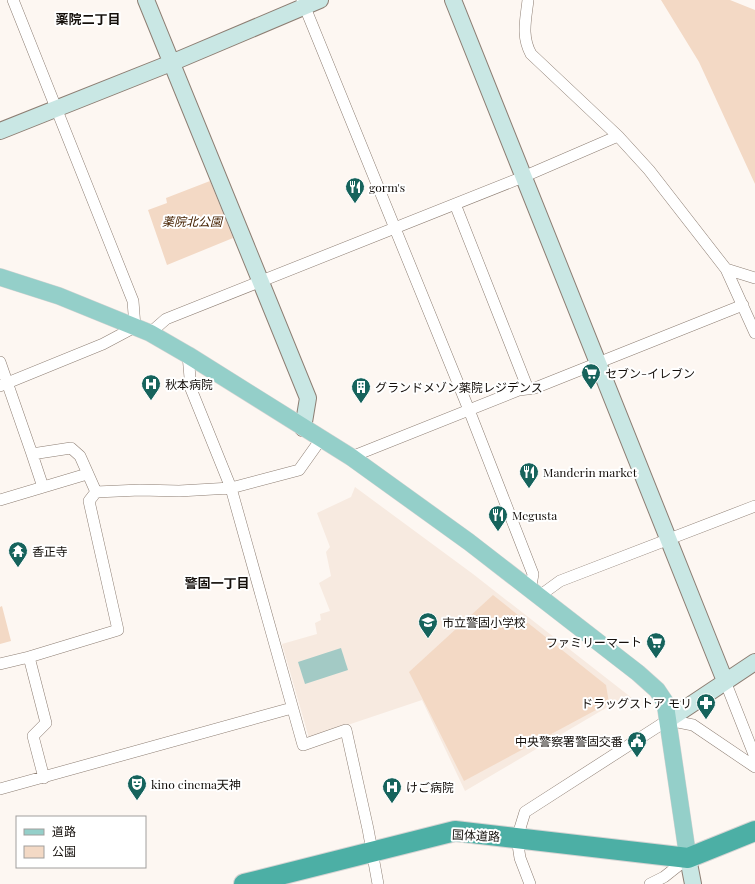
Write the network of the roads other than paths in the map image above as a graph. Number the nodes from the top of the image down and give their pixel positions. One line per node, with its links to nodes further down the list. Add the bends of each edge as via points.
1 (13, 0): 8 (street)
2 (146, 0): 7 (street)
3 (320, 0): 6 (street)
4 (453, 0): 11 (street)
5 (528, 0): 10 (street, via 524,33 531,54)
6 (303, 3): 7 (street); 13 (street)
7 (171, 63): 8 (street); 17 (street)
8 (56, 108): 9 (street); 19 (street, via 133,301)
9 (0, 131)
10 (618, 136): 11 (street); 14 (street, via 649,170)
11 (523, 177): 12 (street); 23 (street)
12 (456, 204): 13 (street); 25 (street)
13 (395, 228): 17 (street); 26 (street)
14 (726, 269): 16 (street); 18 (street)
15 (0, 277): 19 (main road, via 59,296)
16 (755, 278)
17 (261, 281): 19 (street); 27 (street, via 308,398)
18 (743, 305): 20 (street); 23 (street)
19 (142, 330): 21 (main road); 24 (street)
20 (755, 333)
21 (188, 355): 27 (main road); 33 (street, via 191,389)
22 (0, 362): 24 (street)
23 (599, 363): 25 (street); 37 (street)
24 (4, 385): 29 (street)
25 (528, 389): 26 (street, via 519,390)
26 (469, 410): 30 (street); 38 (street, via 533,574)
27 (304, 428): 28 (main road)
28 (321, 440): 30 (main road); 33 (street, via 299,470)
29 (32, 454): 31 (street, via 71,448 80,456); 32 (street)
30 (351, 457): 38 (main road, via 469,542)
31 (87, 474): 32 (street); 34 (street)
32 (44, 487): 35 (street)
33 (231, 488): 34 (street, via 179,492); 43 (street)
34 (96, 492): 39 (street, via 89,501 118,630)
35 (0, 500)
36 (755, 506): 37 (street)
37 (669, 539): 38 (street, via 560,581); 42 (street)
38 (534, 594): 44 (main road, via 657,690 665,702)
39 (29, 657): 41 (street); 47 (street, via 46,723 33,736)
40 (755, 662): 42 (street)
41 (0, 664)
42 (725, 681): 44 (street); 45 (street)
43 (292, 708): 47 (street); 51 (street, via 303,745 346,730)
44 (668, 720): 46 (street, via 693,725); 50 (street, via 525,812); 52 (main road)
45 (754, 754)
46 (755, 767)
47 (44, 778): 48 (street)
48 (0, 789)
49 (755, 831): 52 (highway)
50 (517, 838): 51 (highway, 国体道路, via 455,831); 52 (highway, 国体道路); 55 (street, via 520,858)
51 (371, 851): 53 (highway, 国体道路); 54 (street)
52 (688, 858): 56 (street, via 664,877); 57 (street)
53 (244, 884)
54 (378, 884)
55 (530, 884)
56 (650, 884)
57 (693, 884)

